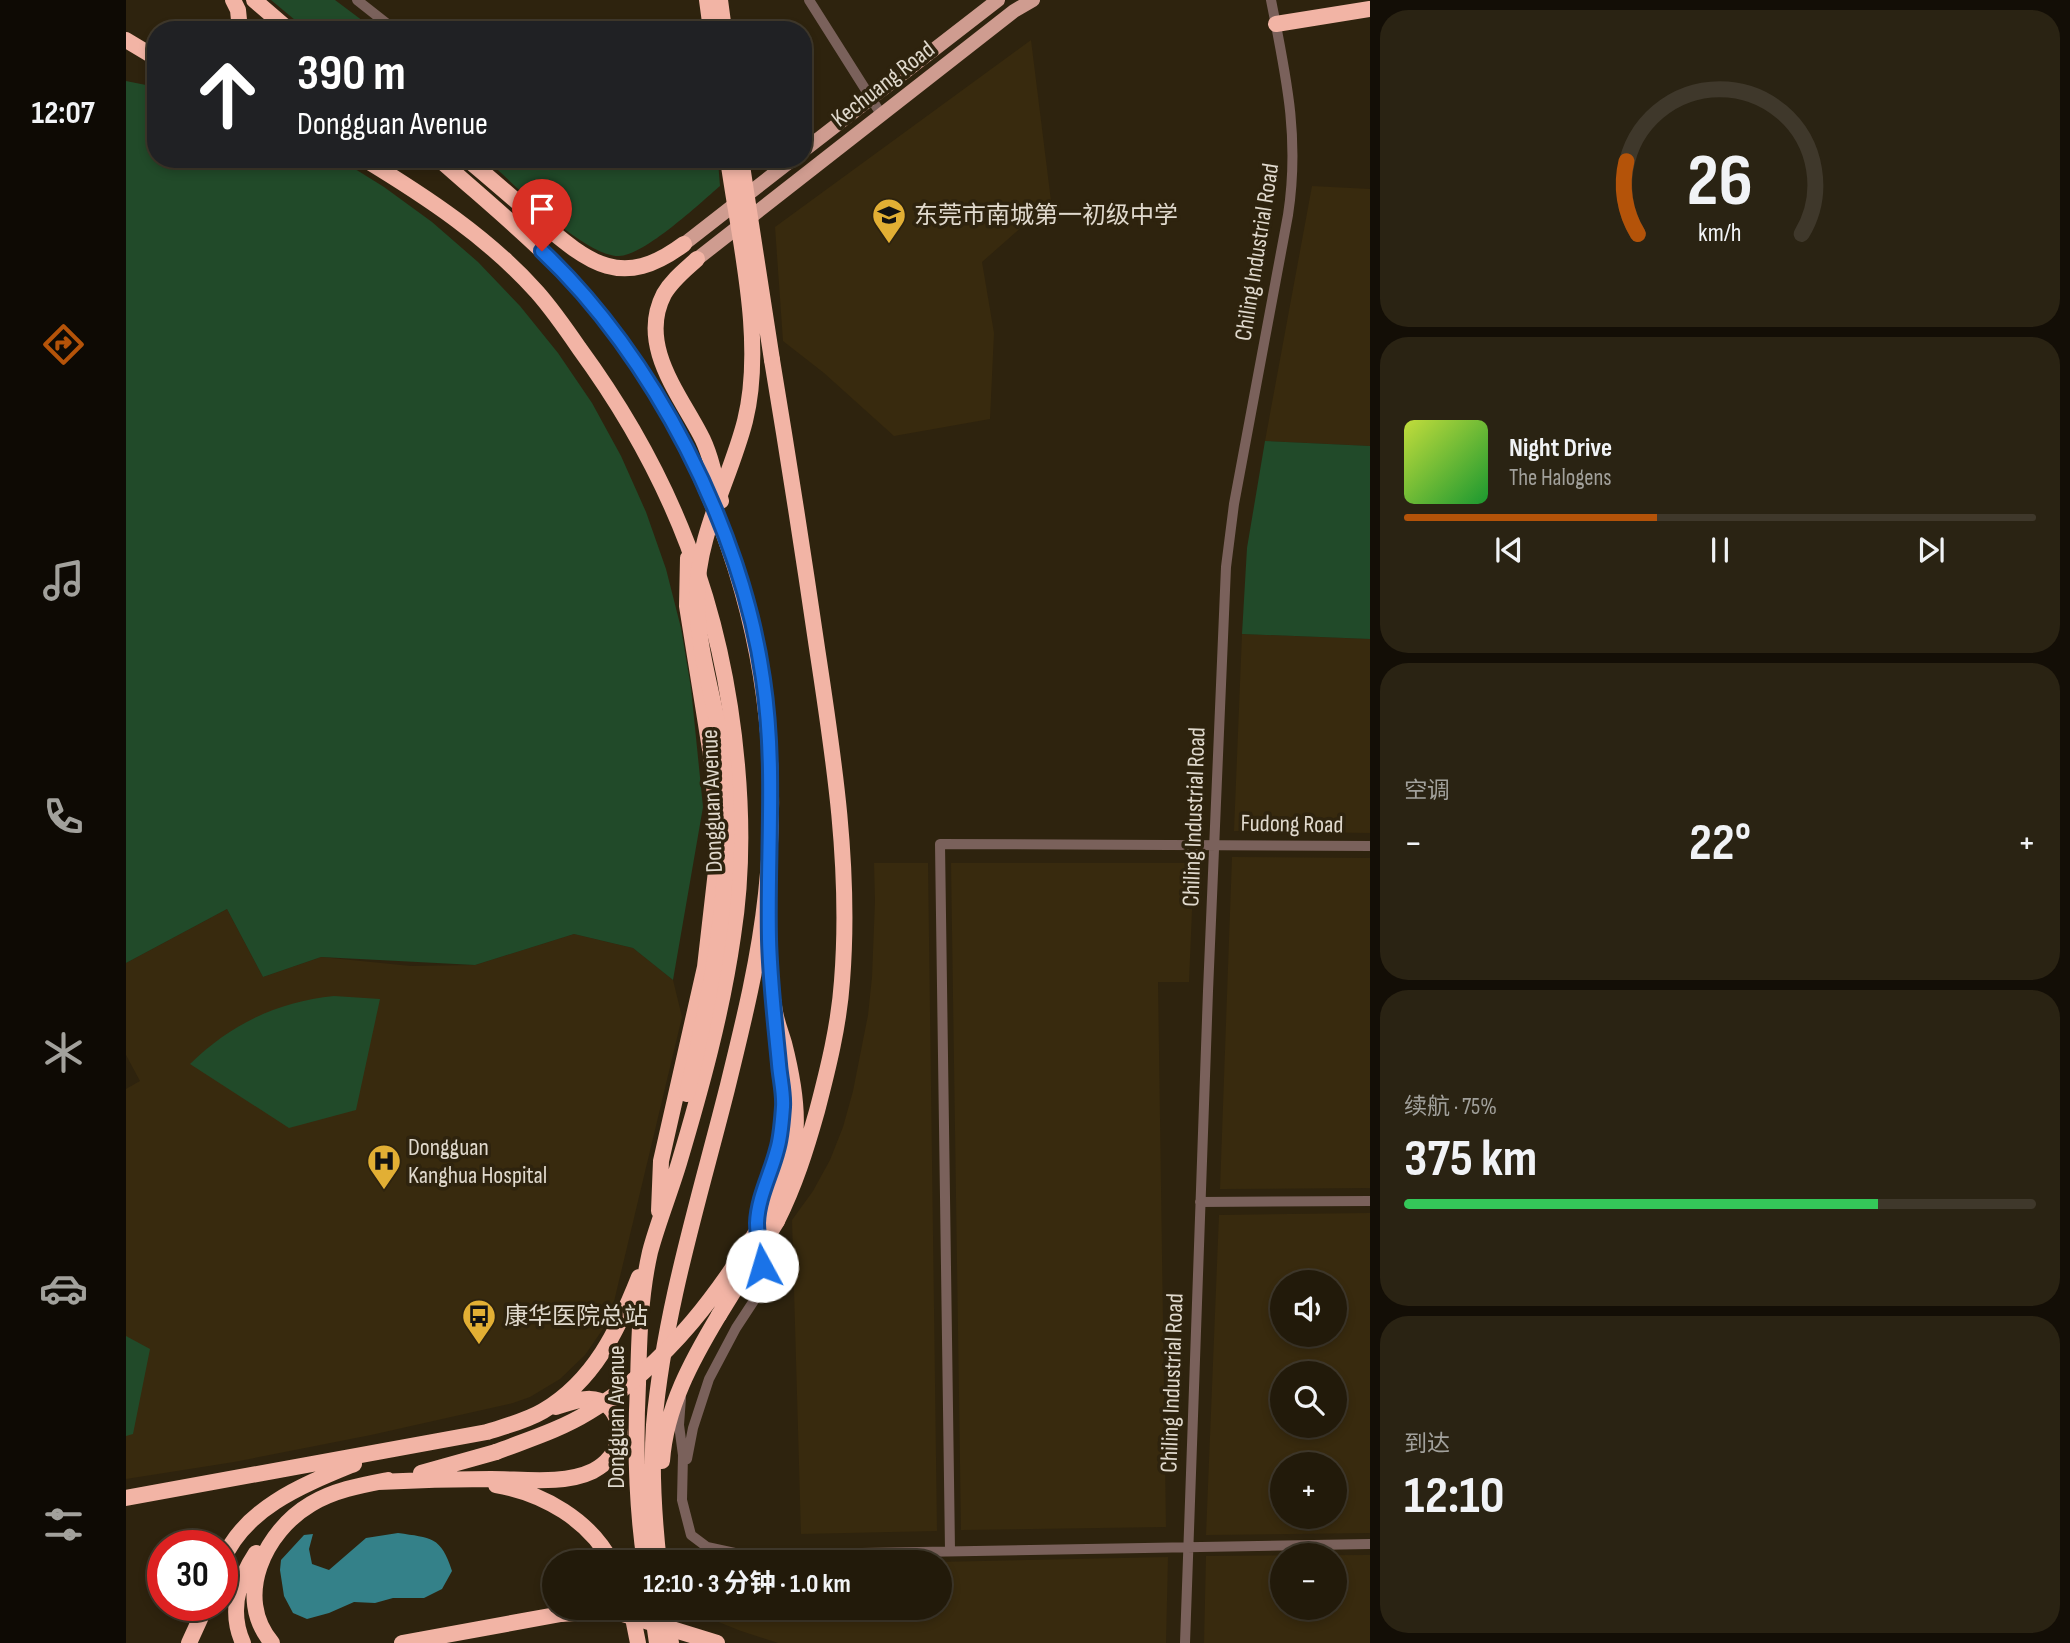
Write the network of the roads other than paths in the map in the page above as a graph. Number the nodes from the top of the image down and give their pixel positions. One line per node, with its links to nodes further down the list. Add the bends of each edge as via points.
1 (233, 0): 13 (highway)
2 (254, 0): 14 (highway)
3 (346, 0): 15 (street)
4 (357, 0): 16 (street)
5 (707, 0): 17 (highway)
6 (720, 0): 18 (highway)
7 (809, 0): 25 (street)
8 (817, 0): 25 (street)
9 (998, 0): 25 (main road, Kechuang Road)
10 (1033, 0): 26 (main road, Kechuang Road)
11 (1271, 0): 19 (street, Chiling Industrial Road)
12 (1370, 9): 19 (highway)
13 (239, 21)
14 (278, 21)
15 (372, 21)
16 (384, 21)
17 (710, 21)
18 (723, 21)
19 (1276, 24): 40 (street, Chiling Industrial Road, via 1292,113 1293,178 1228,546)
20 (126, 38): 22 (highway); 23 (highway)
21 (126, 47): 24 (main road)
22 (147, 47)
23 (147, 52)
24 (147, 55)
25 (873, 97): 26 (street); 27 (main road, Kechuang Road)
26 (884, 111): 35 (main road, Kechuang Road)
27 (812, 144)
28 (378, 168): 38 (highway, Dongguan Avenue, via 483,242 536,291 624,413)
29 (449, 168): 39 (highway, Dongguan Avenue, via 560,268 604,318 684,445)
30 (478, 168): 36 (highway, via 563,241 600,265 652,264)
31 (729, 168): 49 (highway, bridge, via 753,361 746,419 706,536 697,599 721,744 726,821 724,901 713,977)
32 (742, 168): 44 (highway, bridge, via 827,710 843,851 842,982 827,1073)
33 (781, 168): 36 (main road)
34 (812, 168): 37 (main road, Kechuang Road)
35 (812, 168)
36 (684, 244)
37 (697, 259): 39 (highway, via 664,295 655,335 665,370 705,447)
38 (688, 545): 49 (highway, via 687,606 714,774 716,871 703,980 662,1161); 49 (highway, Dongguan Avenue, via 727,682 740,801 740,855 734,935 702,1083)
39 (730, 548): 42 (highway, Dongguan Avenue, via 763,679 769,744)
40 (1214, 844): 41 (street, Fudong Road); 47 (street, Chiling Industrial Road); 68 (street, Fudong Road, via 940,844)
41 (1370, 846)
42 (769, 858): 43 (highway); 59 (highway, Dongguan Avenue, via 751,988 666,1333 654,1428)
43 (775, 1012): 45 (highway, via 796,1109 797,1133); 55 (street, via 783,1105 778,1149 762,1191 757,1222 762,1266 757,1296 709,1378)
44 (814, 1119): 45 (highway); 48 (highway, via 794,1187)
45 (788, 1170): 48 (highway)
46 (1370, 1201): 47 (street)
47 (1200, 1202): 62 (street, Chiling Industrial Road)
48 (773, 1215): 50 (highway, bridge); 56 (highway, bridge, via 678,1338 626,1386 589,1412 496,1452)
49 (657, 1228): 51 (highway, via 608,1346 583,1380); 52 (highway, Dongguan Avenue, via 642,1301)
50 (683, 1381): 55 (street, via 679,1426); 59 (highway, via 663,1451)
51 (542, 1412): 53 (highway, via 487,1432); 54 (highway, via 598,1398 618,1422 615,1450 593,1471 577,1476)
52 (636, 1429): 64 (highway); 65 (highway, Dongguan Avenue)
53 (385, 1452): 57 (highway); 60 (highway, via 297,1490 265,1509)
54 (463, 1479): 56 (highway); 63 (highway, via 507,1487 548,1503 579,1521)
55 (682, 1479): 67 (street, via 691,1535 707,1547)
56 (378, 1482): 58 (highway, via 324,1497)
57 (126, 1498)
58 (294, 1515): 75 (highway, via 265,1539 240,1584 235,1610); 76 (highway, via 266,1549 255,1582 258,1618)
59 (656, 1533): 66 (highway, Dongguan Avenue)
60 (238, 1534)
61 (1370, 1544): 62 (street)
62 (1187, 1546): 68 (street); 82 (street, Chiling Industrial Road)
63 (605, 1550)
64 (634, 1550)
65 (644, 1550)
66 (658, 1550)
67 (721, 1550)
68 (950, 1550)
69 (633, 1620): 78 (highway)
70 (637, 1620): 78 (highway)
71 (654, 1620): 79 (highway)
72 (667, 1620): 80 (highway)
73 (200, 1621): 74 (highway)
74 (189, 1643)
75 (243, 1643)
76 (271, 1643)
77 (402, 1643): 81 (highway, bridge, via 561,1614 603,1611)
78 (638, 1643)
79 (657, 1643)
80 (671, 1643)
81 (718, 1643)
82 (1185, 1643)

